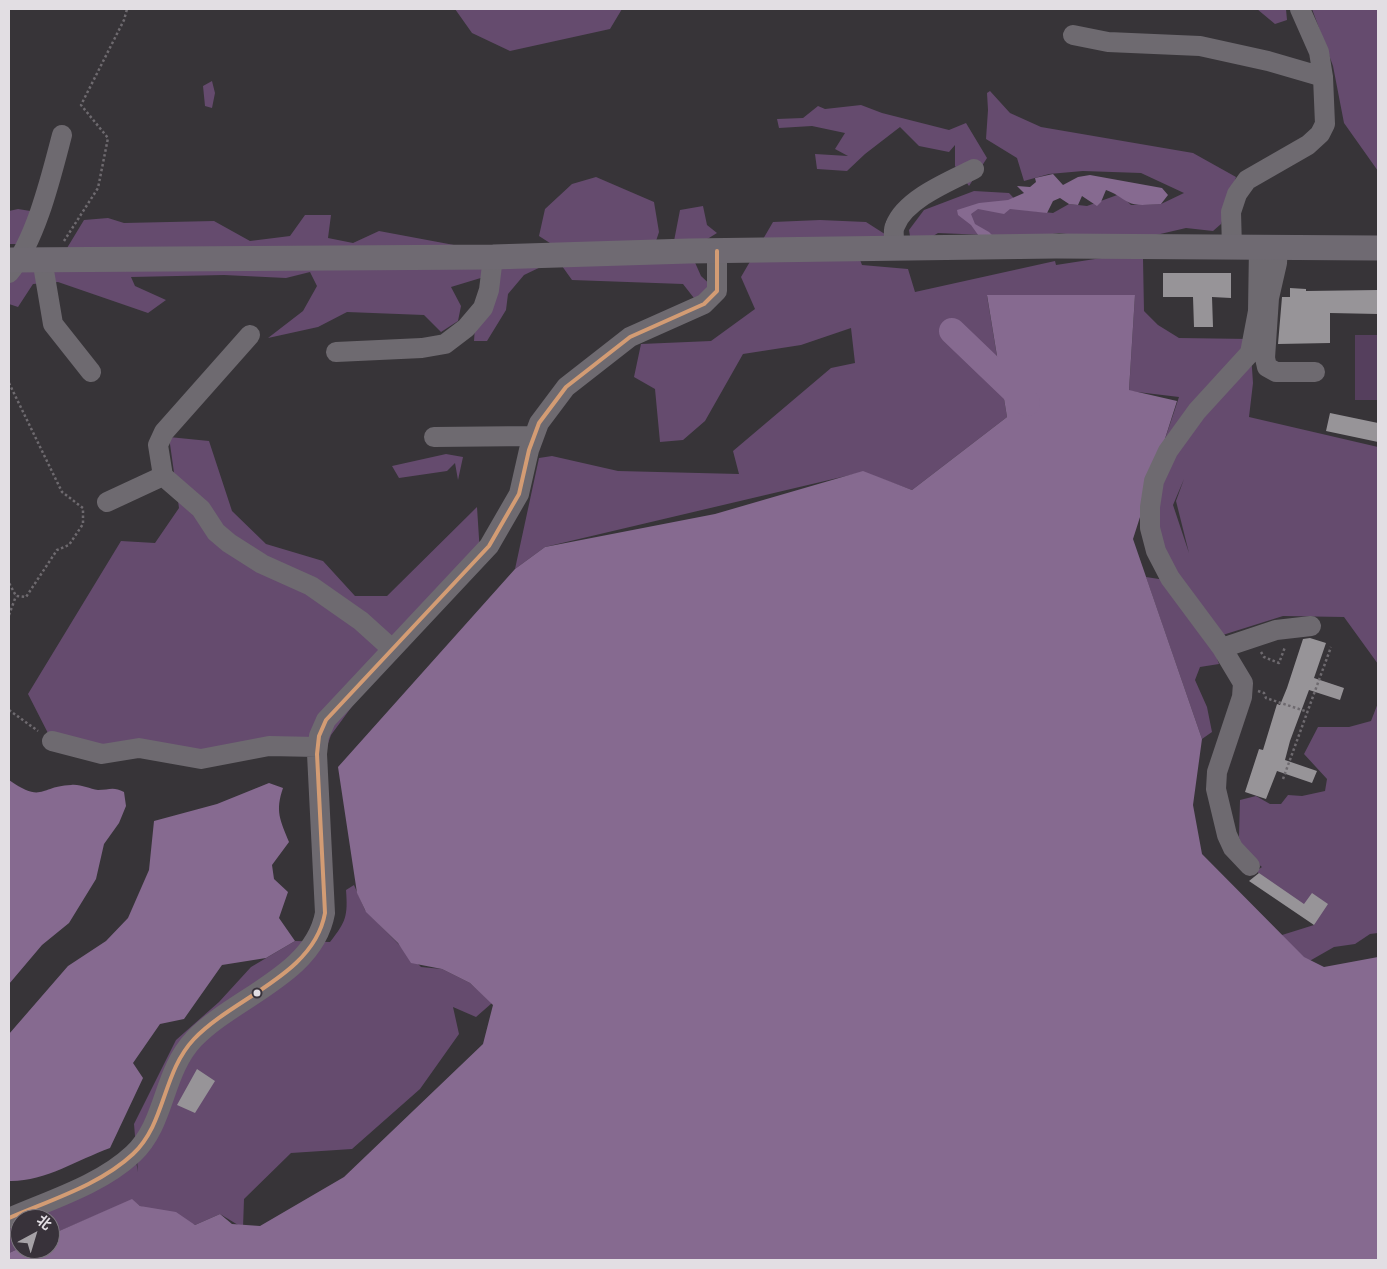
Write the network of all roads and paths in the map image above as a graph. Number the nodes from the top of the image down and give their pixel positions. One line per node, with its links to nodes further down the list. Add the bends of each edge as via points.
1 (127, 9): 15 (path, via 81,105 108,138 98,188)
2 (1300, 9): 4 (street, via 1319,52)
3 (1073, 35): 4 (street, via 1108,42 1200,46)
4 (1324, 77): 9 (street, via 1325,124 1308,145 1247,180 1237,194 1231,212)
5 (62, 135): 15 (street)
6 (974, 169): 12 (street, via 930,190 901,216 894,226)
7 (1378, 236): 10 (street)
8 (1268, 247): 9 (main road); 10 (main road); 19 (street, via 1277,263 1269,298 1267,367 1276,372); 32 (street, via 1250,353 1197,411 1168,451 1154,481 1150,507 1150,528 1156,551 1170,578)
9 (1232, 248): 12 (main road, via 1056,246)
10 (1341, 248): 11 (main road)
11 (1378, 248)
12 (896, 249): 13 (main road)
13 (717, 251): 14 (main road); 21 (street, via 717,291 704,304 630,338 583,372 555,400)
14 (493, 257): 15 (main road); 17 (street, via 483,308 446,344)
15 (26, 262): 18 (street, via 53,324)
16 (250, 336): 23 (street, via 164,432 158,445)
17 (336, 352)
18 (92, 372)
19 (1315, 372)
20 (9, 383): 26 (path, via 62,492 83,508 83,524 69,545 57,550 26,597)
21 (533, 436): 22 (street); 33 (street, via 519,494 495,537 473,565)
22 (434, 437)
23 (163, 476): 24 (street); 33 (street, via 201,509 216,532 228,543 310,586 362,622)
24 (108, 502)
25 (9, 583): 26 (path)
26 (16, 596): 27 (path)
27 (9, 614)
28 (1311, 626): 29 (street, via 1276,630)
29 (1254, 637): 30 (path, via 1264,657 1279,663); 32 (street)
30 (1285, 646)
31 (1331, 647): 36 (path)
32 (1222, 648): 40 (street, via 1243,683 1242,697 1217,772 1216,789 1227,835 1233,848)
33 (392, 649): 38 (street, via 326,720)
34 (1264, 692): 36 (path, via 1266,698)
35 (9, 710): 37 (path)
36 (1308, 712): 39 (path)
37 (52, 742): 38 (street, via 102,754 139,748 201,759 269,746)
38 (317, 747): 41 (street, via 325,904 324,920 315,942 293,965 194,1039 174,1067 150,1133 134,1154 102,1176)
39 (1283, 779)
40 (1250, 866)
41 (9, 1218)

